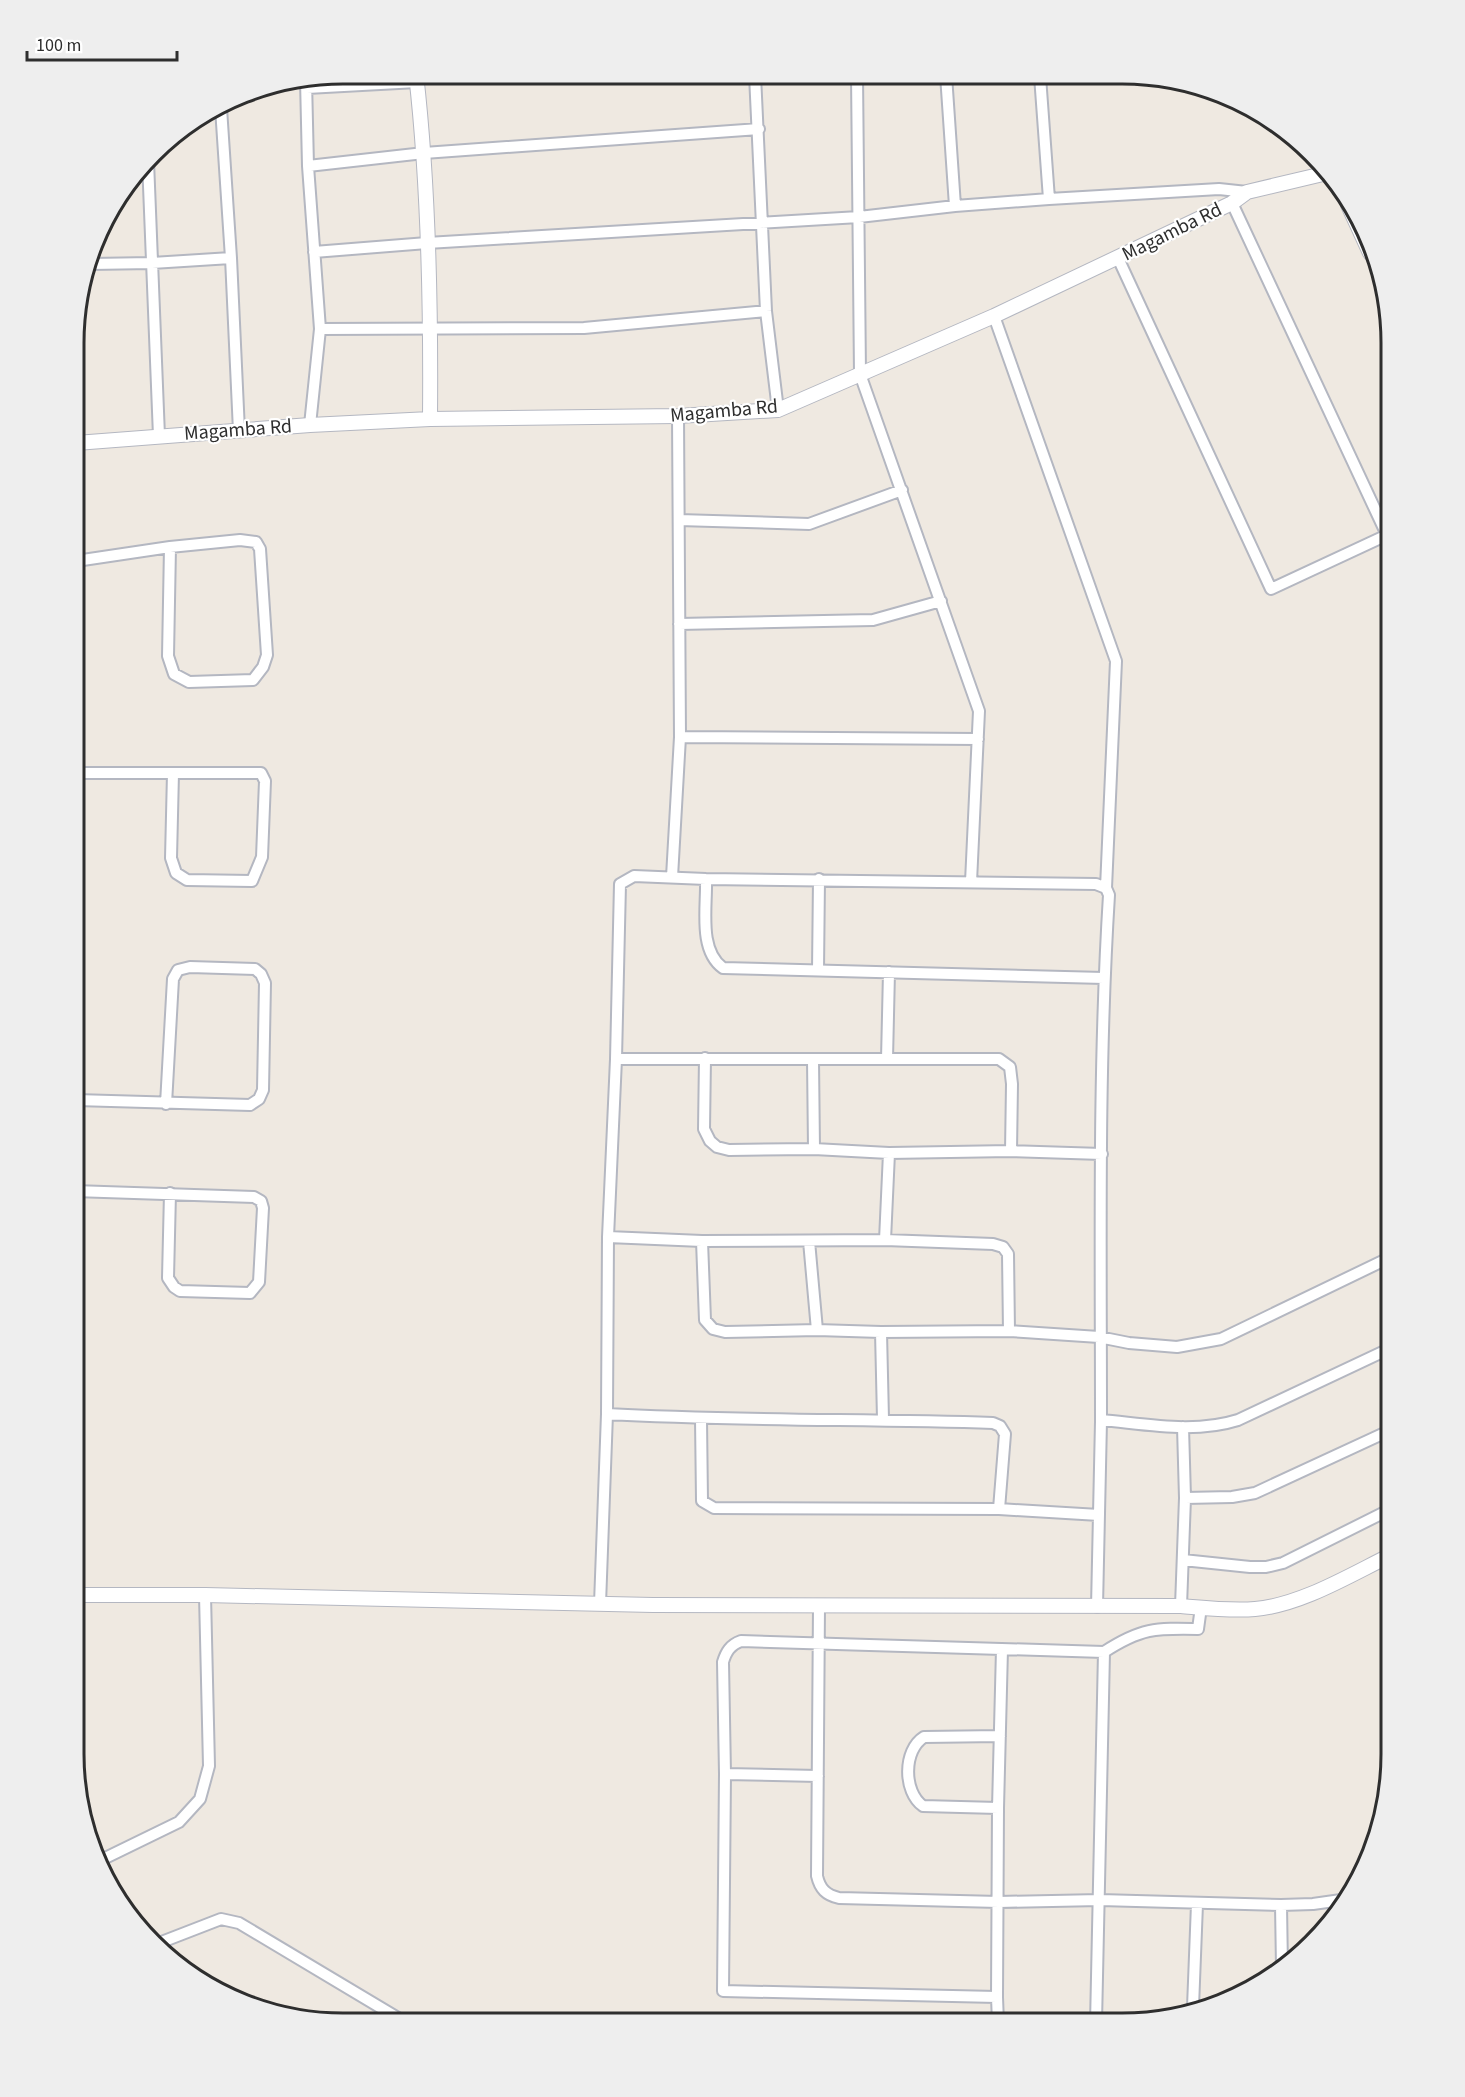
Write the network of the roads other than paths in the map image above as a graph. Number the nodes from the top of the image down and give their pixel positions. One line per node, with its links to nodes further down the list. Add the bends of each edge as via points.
1 (417, 84): 9 (street)
2 (756, 84): 8 (street)
3 (857, 84): 17 (street)
4 (947, 84): 16 (street)
5 (1041, 84): 14 (street)
6 (307, 87): 10 (street)
7 (221, 115): 21 (street)
8 (759, 129): 9 (street); 18 (street)
9 (423, 153): 10 (street); 19 (street)
10 (308, 166): 20 (street)
11 (148, 172): 23 (street)
12 (1319, 175): 13 (street, Magamba Rd)
13 (1247, 192): 14 (street, via 1219,189); 15 (street, Magamba Rd)
14 (1050, 199): 16 (street)
15 (1232, 203): 22 (street, Magamba Rd); 39 (street)
16 (955, 206): 17 (street)
17 (859, 218): 18 (street); 29 (street)
18 (763, 224): 19 (street); 25 (street)
19 (427, 243): 20 (street); 28 (street)
20 (314, 252): 27 (street)
21 (231, 258): 23 (street); 34 (street)
22 (1118, 258): 26 (street, Magamba Rd); 40 (street, via 1271,589)
23 (152, 263): 24 (street); 35 (street)
24 (97, 264)
25 (766, 310): 28 (street, via 584,328); 30 (street)
26 (994, 316): 29 (street, Magamba Rd); 53 (street, via 1116,661)
27 (320, 329): 28 (street); 33 (street)
28 (431, 329): 32 (street)
29 (860, 374): 30 (street, Magamba Rd); 37 (street)
30 (778, 410): 31 (street, Magamba Rd)
31 (678, 416): 32 (street, Magamba Rd); 38 (street)
32 (430, 419): 33 (street, Magamba Rd)
33 (310, 425): 34 (street, Magamba Rd)
34 (239, 430): 35 (street, Magamba Rd)
35 (159, 436): 36 (street, Magamba Rd)
36 (84, 441)
37 (902, 490): 38 (street, via 809,524); 43 (street)
38 (679, 520): 44 (street)
39 (1381, 522)
40 (1381, 538)
41 (170, 547): 41 (street, via 240,540 256,543 260,549 267,655 253,680 189,682 174,674 168,656); 42 (street)
42 (84, 560)
43 (941, 601): 44 (street, via 873,620); 46 (street, via 979,711)
44 (679, 624): 45 (street)
45 (680, 737): 46 (street); 49 (street)
46 (978, 739): 52 (street)
47 (84, 773): 48 (street)
48 (173, 773): 48 (street, via 261,773 265,781 261,857 252,881 187,880 176,873 171,858)
49 (672, 877): 50 (street); 58 (street, via 634,876 620,884)
50 (706, 879): 51 (street); 54 (street, via 707,945 714,961 723,968)
51 (819, 879): 52 (street); 54 (street)
52 (971, 882): 53 (street, via 1096,884)
53 (1106, 888): 56 (street, via 1109,895)
54 (818, 970): 55 (street)
55 (889, 972): 56 (street); 59 (street)
56 (1104, 978): 66 (street)
57 (705, 1058): 58 (street); 60 (street); 63 (street, via 704,1129 717,1147)
58 (616, 1059): 69 (street)
59 (887, 1059): 60 (street); 64 (street, via 999,1059 1010,1067)
60 (813, 1060): 63 (street)
61 (84, 1100): 62 (street)
62 (166, 1104): 62 (street, via 250,1105 259,1099 263,1090 265,983 255,969 190,967 178,970 172,979)
63 (814, 1149): 65 (street)
64 (1011, 1150): 65 (street); 66 (street)
65 (889, 1153): 70 (street)
66 (1102, 1154): 77 (street)
67 (84, 1191): 68 (street)
68 (170, 1193): 68 (street, via 254,1197 261,1201 259,1282 250,1293 180,1291 174,1287 168,1278)
69 (608, 1237): 71 (street); 79 (street)
70 (885, 1240): 72 (street); 75 (street, via 1003,1247 1008,1254)
71 (702, 1241): 72 (street); 74 (street, via 705,1320 712,1329)
72 (809, 1241): 74 (street)
73 (1381, 1262): 77 (street, via 1221,1339 1177,1347)
74 (817, 1330): 76 (street)
75 (1009, 1331): 76 (street); 77 (street)
76 (881, 1332): 81 (street)
77 (1099, 1337): 82 (street)
78 (1381, 1354): 83 (street, via 1238,1420 1219,1426)
79 (607, 1414): 80 (street); 93 (street)
80 (701, 1419): 81 (street); 86 (street, via 702,1501 714,1508)
81 (884, 1419): 86 (street, via 993,1422 1000,1426 1005,1434)
82 (1101, 1420): 83 (street); 88 (street)
83 (1183, 1427): 85 (street)
84 (1381, 1435): 85 (street, via 1255,1493)
85 (1185, 1498): 90 (street)
86 (999, 1509): 88 (street)
87 (1381, 1514): 90 (street, via 1275,1565 1250,1567)
88 (1099, 1515): 95 (street)
89 (1381, 1559): 97 (street, via 1323,1589 1280,1604 1255,1609)
90 (1183, 1560): 96 (street)
91 (84, 1595): 92 (street)
92 (205, 1595): 93 (street); 105 (street, via 209,1767 200,1799 179,1822)
93 (600, 1604): 94 (street)
94 (819, 1606): 95 (street); 98 (street)
95 (1097, 1606): 96 (street)
96 (1181, 1606): 97 (street)
97 (1201, 1607): 100 (street, via 1198,1629 1137,1633)
98 (819, 1644): 99 (street); 102 (street, via 741,1641 729,1649 723,1662); 103 (street)
99 (1002, 1649): 100 (street); 101 (street)
100 (1104, 1652): 106 (street)
101 (1000, 1736): 104 (street); 104 (street, via 924,1737 911,1749 910,1757 911,1793 923,1806)
102 (725, 1774): 103 (street); 113 (street, via 723,1991)
103 (818, 1776): 107 (street, via 817,1876 824,1892 831,1897)
104 (998, 1808): 107 (street)
105 (106, 1858)
106 (1100, 1900): 107 (street); 109 (street); 117 (street)
107 (999, 1902): 113 (street)
108 (1334, 1902): 110 (street)
109 (1197, 1904): 110 (street); 114 (street)
110 (1281, 1905): 112 (street)
111 (164, 1941): 115 (street, via 221,1919 239,1923)
112 (1282, 1958)
113 (997, 1997): 116 (street)
114 (1193, 2003)
115 (388, 2013)
116 (998, 2013)
117 (1096, 2013)

